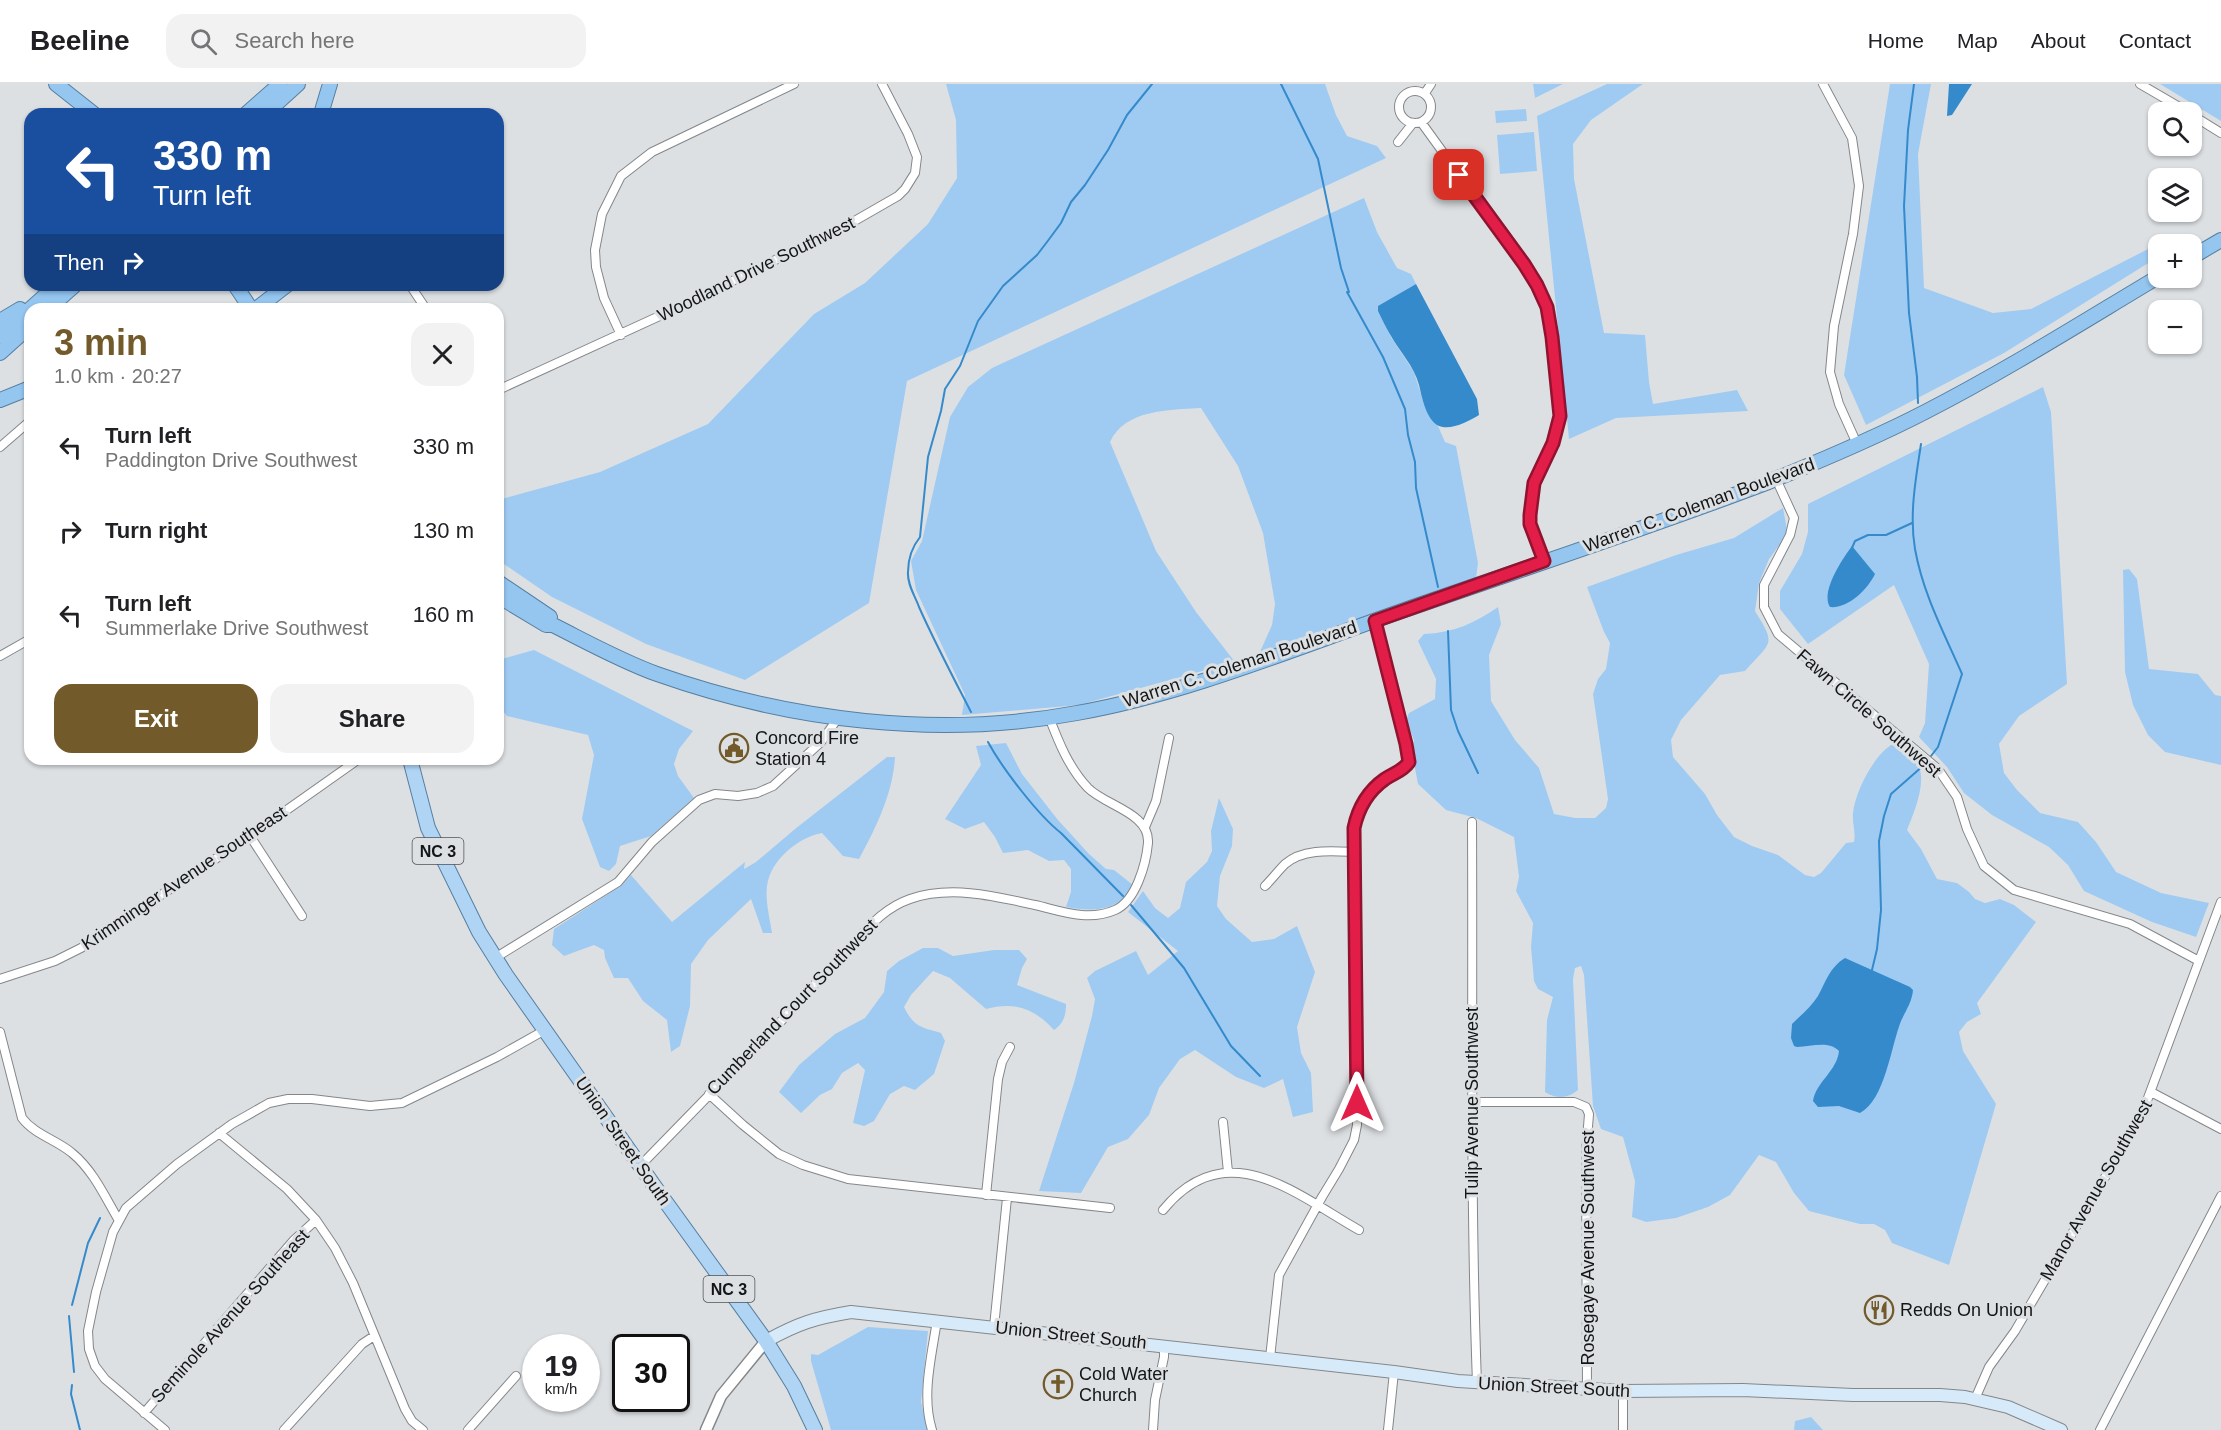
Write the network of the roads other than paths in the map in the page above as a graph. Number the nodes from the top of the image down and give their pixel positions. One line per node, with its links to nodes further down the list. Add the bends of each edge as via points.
1 (56, 84): 12 (highway)
2 (280, 84): 13 (highway)
3 (298, 84): 14 (highway)
4 (330, 84): 15 (highway)
5 (794, 84): 35 (street, via 652,152 621,176 602,214 595,249 604,298)
6 (882, 84): 35 (street, Woodland Drive Southwest, via 916,157 915,173 905,189 851,223)
7 (1431, 84): 10 (street)
8 (1823, 84): 42 (street, via 1852,138 1859,186 1834,326 1830,372)
9 (2140, 84): 11 (street)
10 (1425, 93): 17 (street, via 1431,111); 17 (street, via 1413,90 1399,104 1408,121)
11 (2170, 102)
12 (86, 108)
13 (253, 108)
14 (272, 108)
15 (323, 108)
16 (2202, 121): 18 (street)
17 (1417, 122): 19 (street); 45 (street, via 1524,264 1547,307 1560,416 1553,443 1534,483 1530,515)
18 (2221, 133)
19 (1398, 142)
20 (2221, 240): 21 (highway)
21 (2202, 251)
22 (2148, 283): 42 (highway, Warren C. Coleman Boulevard, via 2001,371)
23 (49, 291): 27 (highway)
24 (50, 291): 28 (highway)
25 (68, 291): 29 (highway)
26 (279, 291): 30 (highway)
27 (29, 303)
28 (37, 303)
29 (55, 303)
30 (264, 303)
31 (24, 306): 33 (highway)
32 (24, 314): 36 (highway)
33 (0, 321)
34 (24, 331): 37 (highway)
35 (621, 335): 38 (street, Woodland Drive Southwest)
36 (0, 336)
37 (0, 353)
38 (504, 387)
39 (24, 390): 40 (highway)
40 (0, 400)
41 (24, 426): 43 (street)
42 (1857, 444): 44 (highway, Warren C. Coleman Boulevard)
43 (0, 447)
44 (1776, 479): 45 (highway, Warren C. Coleman Boulevard); 65 (street, Fawn Circle Southwest, via 1794,518 1790,535 1764,585 1764,608 1778,634 1938,769 1957,797 1984,866 2014,890 2130,924)
45 (1544, 561): 48 (highway, Warren C. Coleman Boulevard)
46 (504, 586): 49 (highway, Warren C. Coleman Boulevard, via 550,617)
47 (504, 600): 49 (highway, Warren C. Coleman Boulevard, via 546,625)
48 (1375, 621): 52 (highway, Warren C. Coleman Boulevard, via 1161,692 1077,714); 60 (street, via 1409,762 1374,788 1365,801 1354,828)
49 (553, 625): 53 (highway, Warren C. Coleman Boulevard, via 658,674 762,705)
50 (24, 642): 51 (street)
51 (0, 656)
52 (1049, 717): 53 (highway, Warren C. Coleman Boulevard, via 925,725); 58 (street, via 1068,760 1089,789)
53 (837, 718): 64 (street, via 821,742 773,786 757,793 715,794 699,800 652,842 618,882)
54 (1169, 738): 58 (street, via 1156,801)
55 (351, 765): 59 (street, Krimminger Avenue Southeast)
56 (412, 765): 64 (main road, Union Street South / NC 3, via 428,828)
57 (1472, 822): 72 (street, Tulip Avenue Southwest)
58 (1145, 827): 71 (street, Cumberland Court Southwest, via 1148,844 1134,891 1114,911 1083,915 945,891 912,898 885,912)
59 (250, 836): 63 (street); 66 (street, Krimminger Avenue Southeast, via 81,948)
60 (1355, 852): 61 (street, via 1297,856); 81 (street, via 1357,1125 1354,1140)
61 (1265, 886)
62 (2221, 902): 65 (street, Manor Avenue Southwest)
63 (302, 916)
64 (495, 958): 67 (main road, Union Street South / NC 3)
65 (2199, 961): 70 (street, Manor Avenue Southwest)
66 (0, 979)
67 (545, 1030): 75 (street, via 402,1103 370,1106 288,1099 256,1109); 76 (main road, Union Street South / NC 3)
68 (0, 1032): 84 (street, via 22,1118 82,1162)
69 (1010, 1047): 78 (street, via 998,1079)
70 (2151, 1092): 74 (street); 98 (street, Manor Avenue Southwest, via 2124,1148 2015,1331 1989,1367)
71 (710, 1094): 76 (street, Cumberland Court Southwest); 78 (street, via 764,1143 803,1165 848,1179)
72 (1473, 1102): 95 (street, Tulip Avenue Southwest); 96 (street, Rosegaye Avenue Southwest, via 1574,1102 1586,1107)
73 (1223, 1122): 77 (street)
74 (2221, 1129)
75 (219, 1133): 84 (street, via 135,1198); 85 (street, via 287,1189)
76 (640, 1166): 90 (main road, Union Street South / NC 3)
77 (1228, 1172): 81 (street, via 1270,1179); 83 (street, via 1187,1187)
78 (986, 1195): 80 (street)
79 (2221, 1196): 111 (street)
80 (1007, 1198): 82 (street); 88 (street)
81 (1317, 1206): 86 (street); 92 (street, via 1279,1275)
82 (1110, 1208)
83 (1163, 1210)
84 (118, 1219): 99 (street, via 89,1322 89,1349 100,1373)
85 (316, 1220): 89 (street, via 353,1283); 99 (street, Seminole Avenue Southeast, via 293,1241)
86 (1359, 1230)
87 (937, 1320): 88 (main road, Union Street South); 90 (main road, Union Street South, via 851,1312 804,1322); 106 (street, via 927,1395)
88 (994, 1327): 91 (main road, Union Street South)
89 (374, 1336): 101 (street); 102 (street, via 405,1408)
90 (766, 1341): 104 (street, via 721,1396); 105 (main road, NC 3)
91 (1164, 1346): 92 (main road, Union Street South); 107 (street)
92 (1270, 1358): 93 (main road, Union Street South)
93 (1394, 1372): 95 (main road, Union Street South); 108 (street)
94 (516, 1376): 103 (street)
95 (1477, 1383): 96 (main road, Union Street South)
96 (1587, 1390): 97 (main road, Union Street South)
97 (1623, 1392): 98 (main road, Union Street South, via 1743,1390); 109 (street)
98 (1975, 1399): 110 (main road, Union Street South, via 2025,1413)
99 (144, 1413): 100 (street)
100 (165, 1430)
101 (284, 1430)
102 (423, 1430)
103 (468, 1430)
104 (706, 1430)
105 (815, 1430)
106 (932, 1430)
107 (1153, 1430)
108 (1388, 1430)
109 (1623, 1430)
110 (2061, 1430)
111 (2100, 1430)

